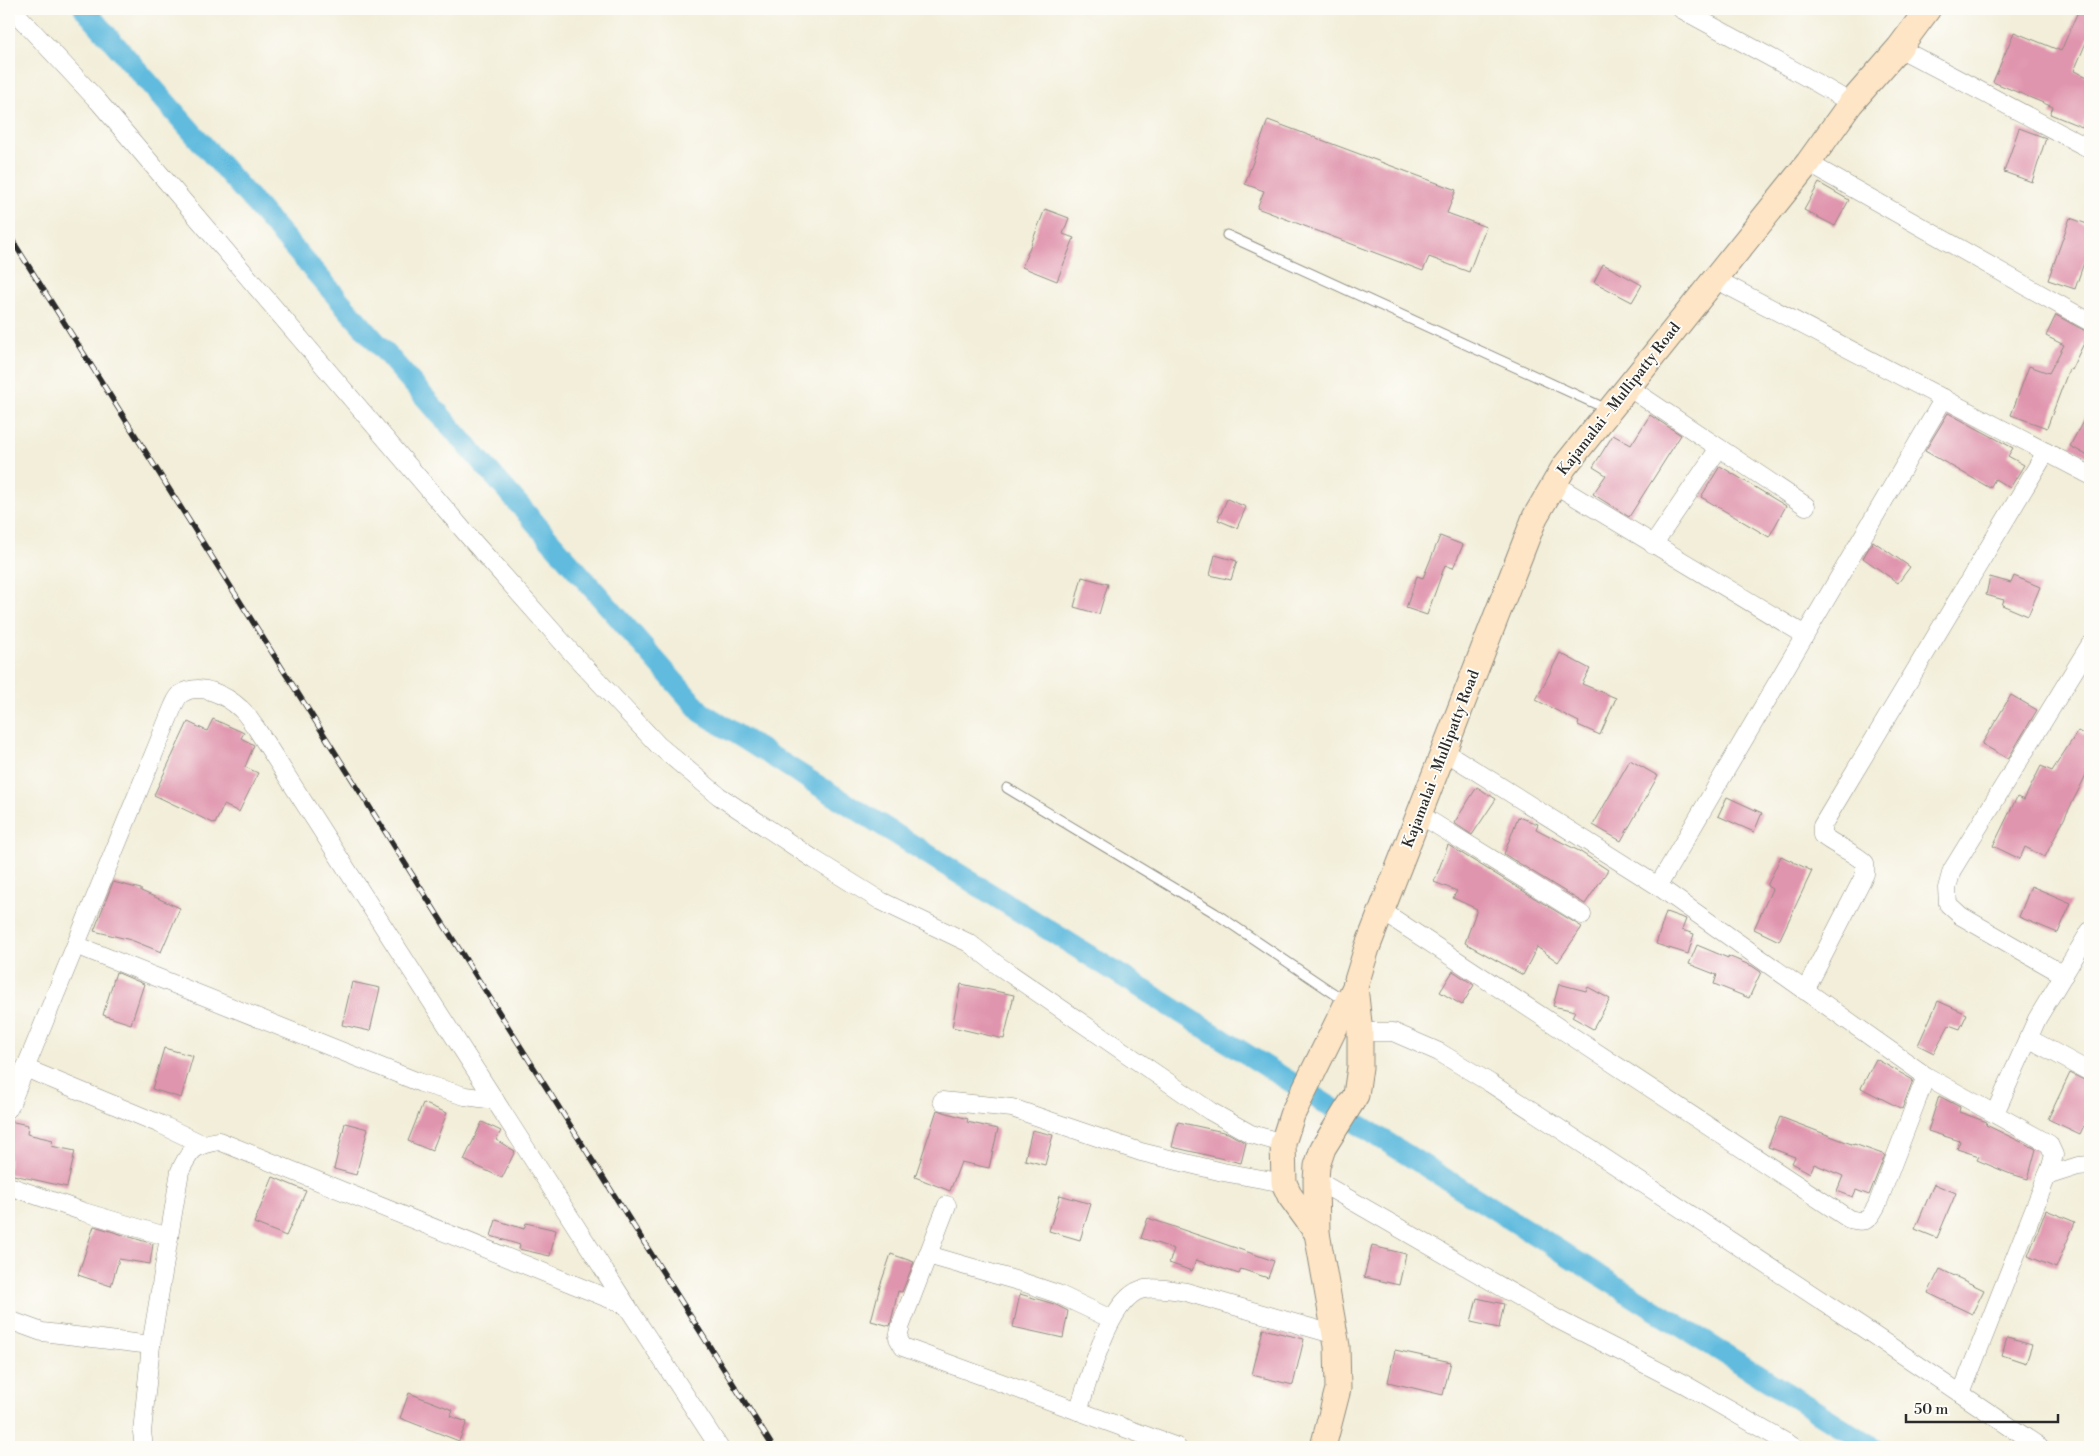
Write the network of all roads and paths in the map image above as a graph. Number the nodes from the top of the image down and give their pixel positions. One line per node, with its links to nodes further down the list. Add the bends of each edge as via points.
1 (12, 9): 42 (street, via 98,101 470,538 658,745 719,796 815,860 881,900 969,943 1225,1120 1251,1134)
2 (1681, 9): 5 (street)
3 (1928, 9): 4 (main road, Kajamalai - Mullipatty Road)
4 (1899, 48): 5 (main road, Kajamalai - Mullipatty Road); 6 (street)
5 (1851, 103): 7 (main road, Kajamalai - Mullipatty Road)
6 (2090, 149)
7 (1808, 163): 9 (main road, Kajamalai - Mullipatty Road); 10 (street)
8 (1227, 235): 13 (lane)
9 (1714, 279): 11 (main road, Kajamalai - Mullipatty Road); 12 (street)
10 (2090, 322)
11 (1628, 387): 13 (main road, Kajamalai - Mullipatty Road); 14 (street)
12 (1944, 398): 15 (street); 20 (street)
13 (1609, 410): 17 (main road, Kajamalai - Mullipatty Road)
14 (1719, 448): 18 (street); 19 (street)
15 (2046, 452): 16 (street); 31 (street, via 1822,826 1822,835 1865,863 1865,874)
16 (2090, 475)
17 (1554, 484): 19 (street); 22 (main road, Kajamalai - Mullipatty Road, via 1534,517)
18 (1806, 506)
19 (1653, 545): 20 (street)
20 (1805, 635): 25 (street)
21 (2090, 645): 30 (street, via 1952,870 1947,888 1948,904 1961,916)
22 (1444, 751): 24 (main road, Kajamalai - Mullipatty Road); 25 (street)
23 (1007, 788): 32 (lane)
24 (1419, 814): 26 (main road, Kajamalai - Mullipatty Road); 27 (street)
25 (1658, 886): 31 (street)
26 (1382, 911): 32 (main road, Kajamalai - Mullipatty Road); 37 (street, via 1849,1219 1862,1222 1870,1218)
27 (1582, 914)
28 (2090, 931): 30 (street)
29 (76, 945): 35 (street); 38 (street, via 446,1092); 38 (street, via 173,707 180,695 192,689 208,690 241,709 256,728)
30 (2064, 975): 34 (street)
31 (1805, 991): 37 (street)
32 (1352, 995): 33 (main road, Kajamalai - Mullipatty Road); 42 (main road, Kajamalai - Mullipatty Road, via 1292,1114)
33 (1360, 1032): 46 (main road, Kajamalai - Mullipatty Road, via 1356,1095 1324,1148); 58 (street, via 1393,1032 1439,1052)
34 (2028, 1038): 36 (street); 41 (street)
35 (25, 1068): 40 (street); 43 (street, via 176,1132)
36 (2090, 1072)
37 (1926, 1076): 41 (street)
38 (495, 1100): 53 (street)
39 (942, 1101): 47 (street, via 1012,1108 1141,1152)
40 (9, 1108)
41 (1995, 1113): 45 (street, via 2049,1144 2054,1155)
42 (1283, 1142): 47 (main road, Kajamalai - Mullipatty Road)
43 (195, 1149): 51 (street, via 180,1171); 53 (street, via 219,1141)
44 (2090, 1165): 45 (street)
45 (2047, 1176): 58 (street)
46 (1316, 1180): 50 (main road, Kajamalai - Mullipatty Road); 64 (street)
47 (1284, 1183): 50 (main road, Kajamalai - Mullipatty Road)
48 (9, 1186): 51 (street)
49 (947, 1204): 52 (street)
50 (1317, 1233): 56 (main road, Kajamalai - Mullipatty Road)
51 (169, 1237): 57 (street)
52 (928, 1255): 54 (street, via 1042,1288); 59 (street, via 901,1326 898,1338 903,1347)
53 (627, 1306): 61 (street)
54 (1110, 1319): 56 (street, via 1123,1301 1140,1290 1160,1289 1186,1292); 59 (street)
55 (9, 1320): 57 (street, via 42,1332)
56 (1336, 1335): 63 (main road, Kajamalai - Mullipatty Road, via 1338,1390)
57 (151, 1345): 60 (street, via 142,1432)
58 (1961, 1394): 65 (street)
59 (1078, 1411): 62 (street)
60 (144, 1447)
61 (719, 1447)
62 (1177, 1447)
63 (1324, 1447)
64 (1794, 1447)
65 (2040, 1447)

